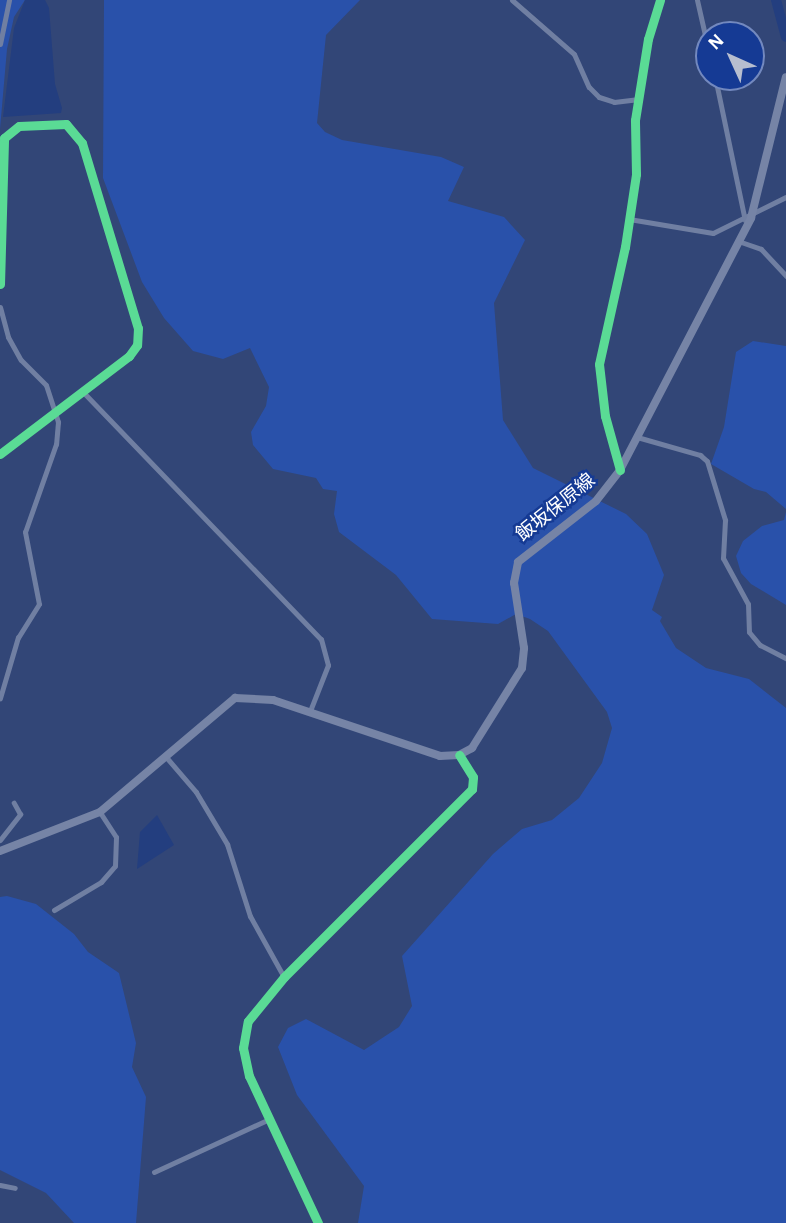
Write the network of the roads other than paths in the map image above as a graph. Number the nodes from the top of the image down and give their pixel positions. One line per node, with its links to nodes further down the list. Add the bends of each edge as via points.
1 (9, 0): 6 (street)
2 (512, 0): 9 (street, via 574,54 589,87 599,97 614,102)
3 (660, 0): 9 (street, via 648,39)
4 (697, 0): 5 (street)
5 (702, 21)
6 (0, 44)
7 (786, 77): 13 (main road, 飯坂保原線)
8 (718, 91): 13 (street)
9 (639, 99): 12 (street)
10 (1, 158): 16 (street); 18 (street, via 4,138 19,126 62,122 73,128 82,143 139,334 135,351)
11 (786, 197): 13 (street)
12 (629, 219): 13 (street, via 713,233); 22 (street, via 598,373)
13 (748, 219): 14 (main road, 飯坂保原線)
14 (741, 242): 15 (street, via 761,249); 20 (main road, 飯坂保原線)
15 (786, 276)
16 (0, 284)
17 (0, 307): 19 (street, via 12,344 47,385)
18 (83, 392): 19 (street); 25 (street, via 321,639 328,662)
19 (55, 413): 21 (street); 24 (street, via 56,444 25,531 39,604 19,636)
20 (637, 437): 22 (main road, 飯坂保原線); 23 (street, via 707,461 725,520 724,565 747,599 749,632 760,645)
21 (0, 454)
22 (621, 470): 26 (main road, 飯坂保原線, via 597,501 521,557 514,583 524,648 522,668 481,737)
23 (786, 658)
24 (0, 698)
25 (310, 711): 26 (main road, via 440,756); 27 (main road, via 255,695 235,698)
26 (459, 755): 33 (street, via 473,777 472,789)
27 (166, 757): 29 (main road); 33 (street, via 196,792 227,844 250,916)
28 (14, 803): 30 (street, via 20,814)
29 (100, 812): 31 (main road); 32 (street, via 116,837 115,866 101,882)
30 (0, 840)
31 (0, 851)
32 (54, 910)
33 (284, 977): 34 (street, via 251,1014 244,1042 249,1076)
34 (269, 1119): 35 (street); 38 (street)
35 (154, 1172)
36 (0, 1185): 37 (street)
37 (15, 1188)
38 (318, 1223)

